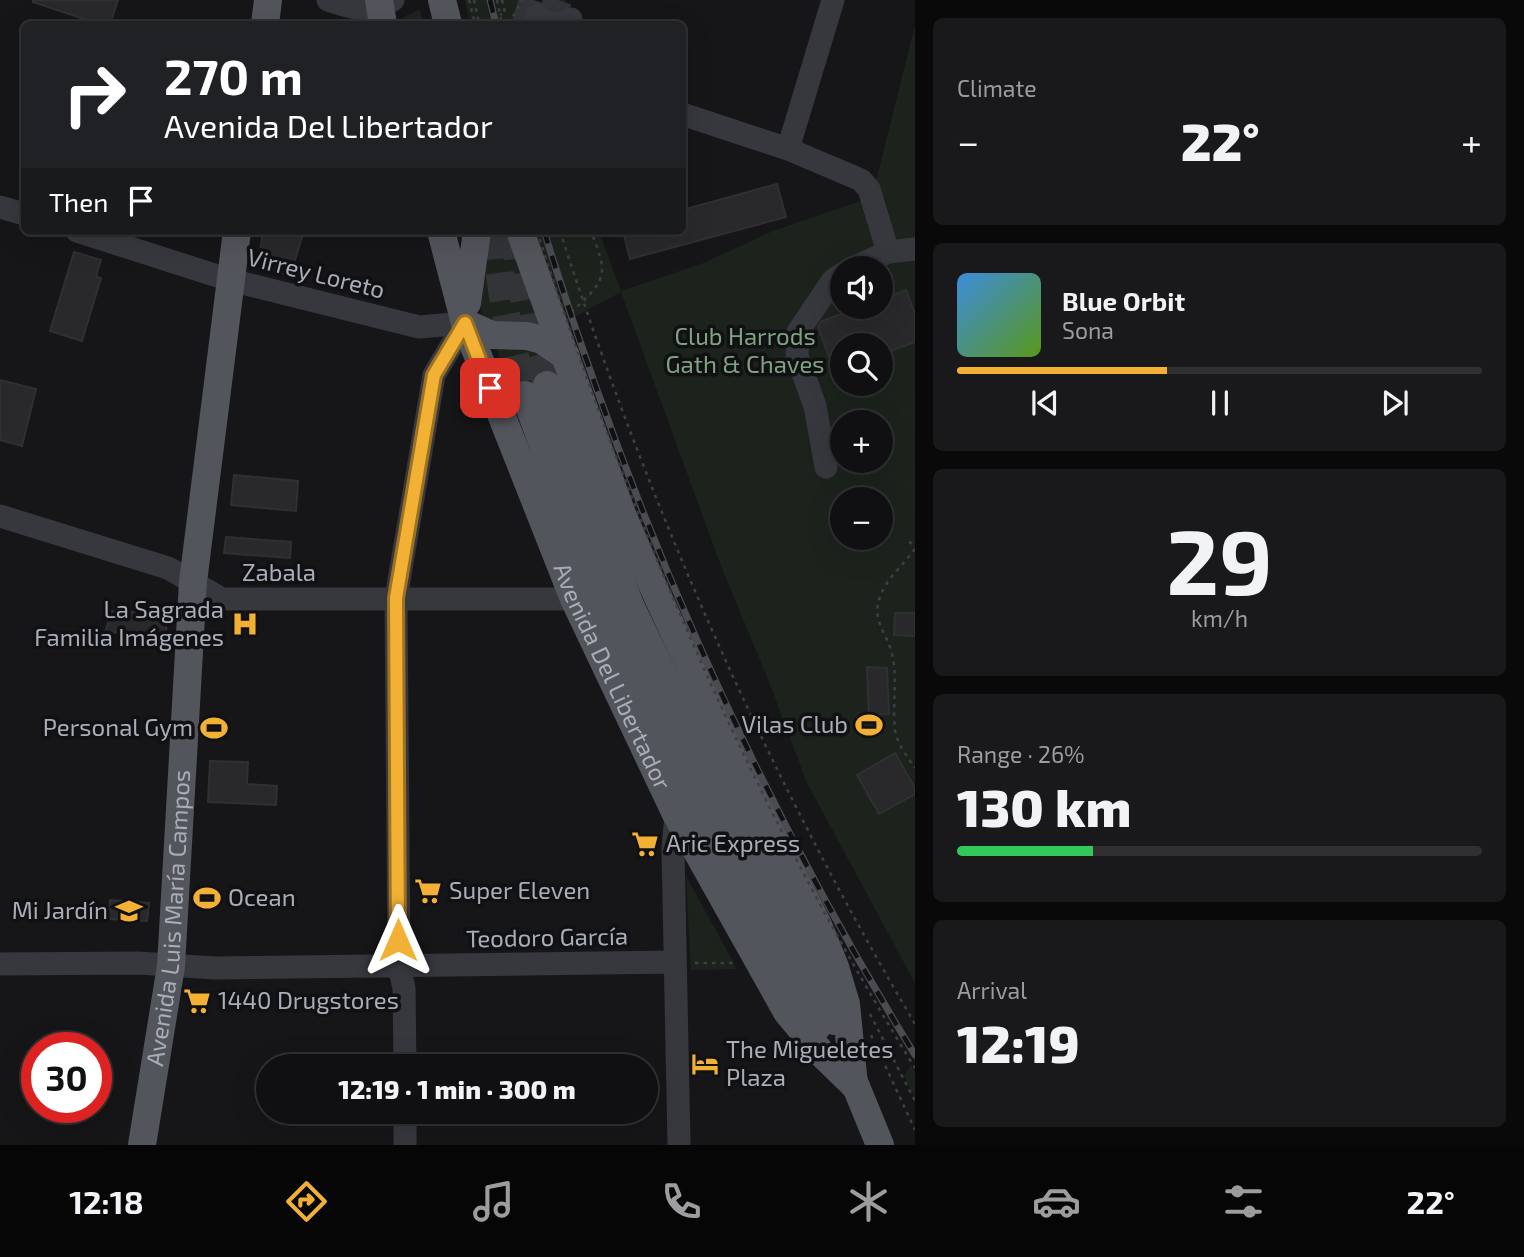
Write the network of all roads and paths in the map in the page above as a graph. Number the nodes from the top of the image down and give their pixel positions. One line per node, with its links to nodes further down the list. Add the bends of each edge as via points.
1 (268, 0): 9 (main road)
2 (328, 0): 7 (street, via 358,9)
3 (442, 0): 10 (main road)
4 (472, 0): 11 (path)
5 (499, 0): 12 (path, bridge, via 505,13)
6 (833, 0): 15 (street)
7 (383, 8)
8 (533, 10): 13 (path)
9 (265, 21)
10 (447, 21)
11 (476, 21)
12 (502, 21)
13 (514, 21)
14 (686, 115): 15 (street)
15 (788, 149): 27 (street, via 861,180 869,190)
16 (0, 207): 17 (street)
17 (21, 213)
18 (89, 235): 29 (street, Virrey Loreto)
19 (236, 235): 29 (main road, Avenida Luis María Campos)
20 (442, 235): 31 (main road, Avenida Del Libertador)
21 (476, 235): 31 (main road)
22 (521, 235): 32 (main road, Avenida Del Libertador)
23 (538, 235): 51 (path, bridge, via 602,423 690,639 773,813)
24 (561, 235): 49 (path, bridge, via 626,425 720,650 817,850)
25 (593, 235): 32 (path, via 603,273 584,299)
26 (915, 249): 27 (street)
27 (888, 252): 28 (street)
28 (879, 256)
29 (230, 280): 31 (street, Virrey Loreto, via 419,327); 39 (main road, Avenida Luis María Campos)
30 (830, 284): 35 (street, via 798,332 797,356 815,406)
31 (465, 323): 33 (main road, via 492,335 527,335); 40 (street, via 434,375); 41 (main road, Avenida Del Libertador)
32 (554, 325): 33 (main road, Avenida Del Libertador)
33 (566, 356): 52 (main road, Avenida Del Libertador, via 622,514 656,593 835,967 846,1004)
34 (536, 390): 52 (main road, Avenida Del Libertador, via 630,605 718,789 818,981)
35 (827, 467)
36 (0, 516): 39 (street, Zabala, via 167,568)
37 (909, 542): 38 (path)
38 (915, 547): 42 (path, via 877,606 877,620 892,653 895,730)
39 (193, 582): 40 (street, Zabala, via 222,600); 47 (main road, Avenida Luis María Campos)
40 (396, 598): 41 (street, Zabala); 48 (street)
41 (574, 599): 43 (main road, Avenida Del Libertador)
42 (915, 768)
43 (676, 814): 44 (street); 45 (main road, Avenida Del Libertador)
44 (674, 962): 45 (path); 48 (street, Teodoro García); 56 (street)
45 (758, 963): 52 (main road, Avenida Del Libertador, via 787,1012)
46 (0, 964): 47 (street, Teodoro García)
47 (171, 966): 48 (street, Teodoro García); 54 (main road, Avenida Luis María Campos)
48 (398, 966): 50 (street, via 404,988)
49 (915, 1024)
50 (405, 1054)
51 (915, 1068)
52 (854, 1085): 57 (main road, Avenida Del Libertador)
53 (405, 1124): 55 (street)
54 (142, 1145)
55 (405, 1145)
56 (679, 1145)
57 (880, 1145)

